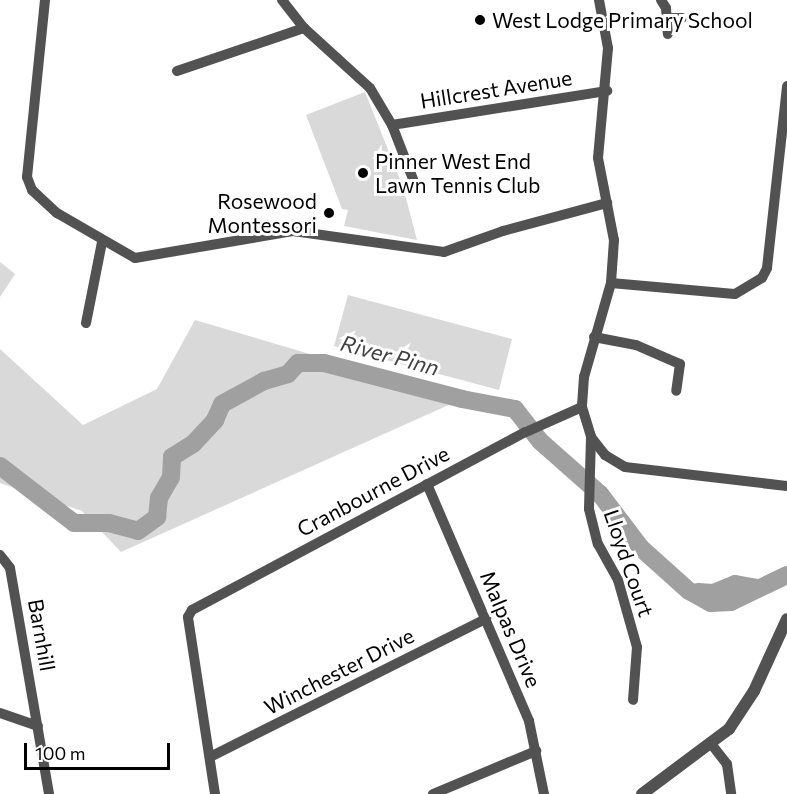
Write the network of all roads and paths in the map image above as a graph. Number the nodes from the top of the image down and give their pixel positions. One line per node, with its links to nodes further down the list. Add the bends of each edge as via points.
1 (45, 0): 16 (street, via 27,177 32,190 57,213)
2 (282, 0): 7 (street)
3 (599, 0): 11 (street, via 608,48)
4 (661, 0): 5 (street)
5 (668, 18): 6 (street); 8 (street)
6 (682, 18)
7 (304, 28): 9 (street); 12 (street, via 370,88)
8 (668, 34)
9 (177, 71)
10 (787, 86): 13 (street)
11 (607, 91): 12 (street, Hillcrest Avenue); 15 (street, via 598,158)
12 (392, 125): 14 (street)
13 (784, 150): 17 (street, via 767,268 751,288 723,294)
14 (416, 187)
15 (607, 203): 16 (street, via 503,231 444,252 293,231 226,239 148,258 135,258); 17 (street, via 614,240)
16 (102, 242): 18 (street)
17 (611, 283): 19 (street)
18 (86, 323)
19 (594, 337): 20 (street, via 636,345 680,364); 21 (street)
20 (676, 391)
21 (582, 406): 22 (street); 23 (street, Cranbourne Drive)
22 (591, 437): 24 (street, via 605,454 625,467); 29 (street, Lloyd Court, via 589,509 598,544 618,580 637,647)
23 (427, 484): 26 (street, Malpas Drive); 34 (street, Cranbourne Drive, via 192,610 188,617)
24 (787, 486)
25 (0, 555): 31 (street, Barnhill, via 10,568)
26 (486, 619): 33 (street, Malpas Drive, via 529,722); 34 (street, Winchester Drive)
27 (787, 619): 28 (street)
28 (783, 633): 32 (street, via 741,713)
29 (633, 700)
30 (0, 714): 31 (street)
31 (38, 726): 35 (street, Barnhill)
32 (712, 745): 39 (street); 40 (street, via 727,764)
33 (536, 751): 37 (street); 38 (street, Malpas Drive)
34 (210, 757): 36 (street)
35 (49, 794)
36 (215, 794)
37 (433, 794)
38 (544, 794)
39 (642, 794)
40 (731, 794)

